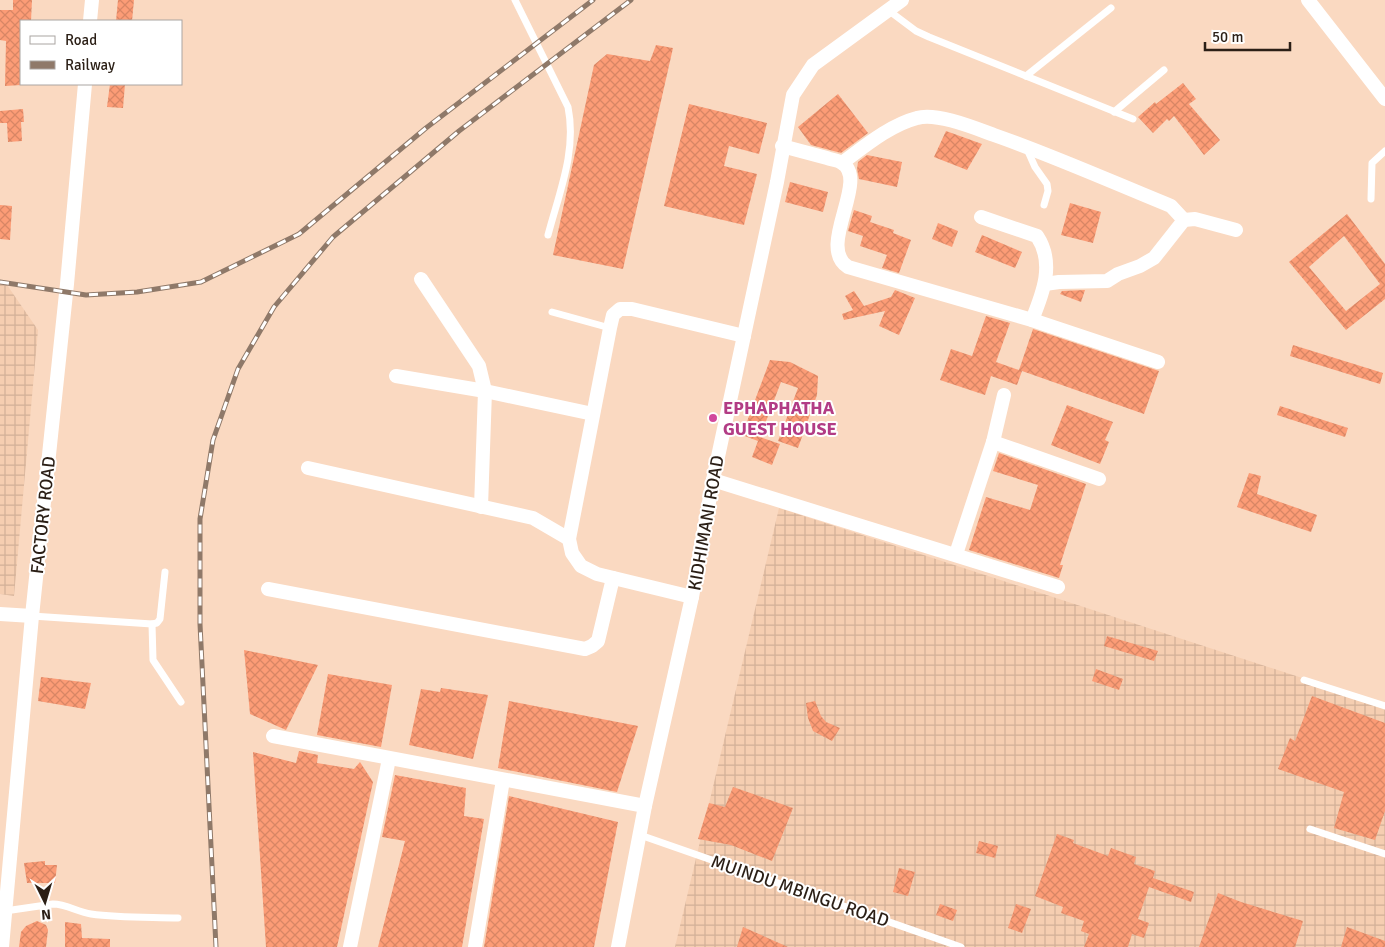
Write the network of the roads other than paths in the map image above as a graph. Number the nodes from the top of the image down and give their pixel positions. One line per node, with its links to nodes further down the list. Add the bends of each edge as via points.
1 (92, 0): 7 (street)
2 (515, 0): 23 (lane, via 565,101 571,122 568,160)
3 (902, 0): 6 (street, KIDHIMANI ROAD)
4 (1308, 0): 11 (street)
5 (1111, 8): 9 (lane)
6 (888, 10): 9 (lane, via 929,37); 14 (street, KIDHIMANI ROAD, via 813,65 793,95)
7 (90, 20)
8 (1164, 70): 12 (lane)
9 (1026, 76): 12 (lane)
10 (85, 85): 48 (street, FACTORY ROAD)
11 (1385, 99)
12 (1114, 112): 13 (lane)
13 (1133, 119)
14 (782, 146): 17 (street); 29 (street, KIDHIMANI ROAD)
15 (1026, 146): 17 (street, via 964,124 928,116 902,124); 19 (lane, via 1047,184); 21 (street, via 1170,206)
16 (1385, 151): 18 (lane, via 1372,162)
17 (842, 162): 27 (street, via 849,170 852,183 838,235 838,248 844,265)
18 (1371, 199)
19 (1044, 205)
20 (981, 217): 25 (street, via 1037,236 1044,251)
21 (1184, 220): 22 (street); 25 (street, via 1154,258 1140,266 1107,280)
22 (1236, 230)
23 (548, 235)
24 (421, 279): 32 (street, via 480,366)
25 (1045, 284): 27 (street)
26 (552, 312): 28 (lane)
27 (1032, 320): 30 (street)
28 (610, 328): 29 (street, via 612,315 620,308); 34 (street)
29 (744, 336): 38 (street, KIDHIMANI ROAD)
30 (1158, 362)
31 (396, 376): 32 (street)
32 (485, 391): 34 (street); 39 (street)
33 (1004, 396): 35 (street)
34 (593, 414): 40 (street)
35 (993, 442): 37 (street); 41 (street)
36 (308, 468): 39 (street)
37 (1099, 479)
38 (713, 480): 41 (street); 46 (street, KIDHIMANI ROAD)
39 (481, 507): 40 (street, via 533,518)
40 (569, 539): 43 (street, via 572,553 581,566)
41 (956, 554): 44 (street)
42 (165, 572): 49 (lane, via 160,619)
43 (613, 578): 45 (street, via 598,641 584,649); 46 (street)
44 (1058, 587)
45 (268, 589)
46 (692, 597): 56 (street, KIDHIMANI ROAD)
47 (0, 614): 48 (street)
48 (32, 616): 49 (lane); 60 (street, FACTORY ROAD)
49 (152, 624): 51 (lane, via 153,660)
50 (1304, 680): 52 (lane)
51 (181, 702)
52 (1385, 706)
53 (272, 736): 54 (street)
54 (389, 759): 55 (street); 63 (street)
55 (503, 780): 56 (street); 64 (street)
56 (645, 806): 58 (street, KIDHIMANI ROAD)
57 (1310, 829): 59 (lane)
58 (640, 835): 65 (street, KIDHIMANI ROAD); 66 (lane, MUINDU MBINGU ROAD)
59 (1385, 854)
60 (5, 911): 61 (lane, via 60,904 81,913 101,916); 62 (street, FACTORY ROAD)
61 (178, 918)
62 (2, 947)
63 (350, 947)
64 (475, 947)
65 (618, 947)
66 (961, 947)

